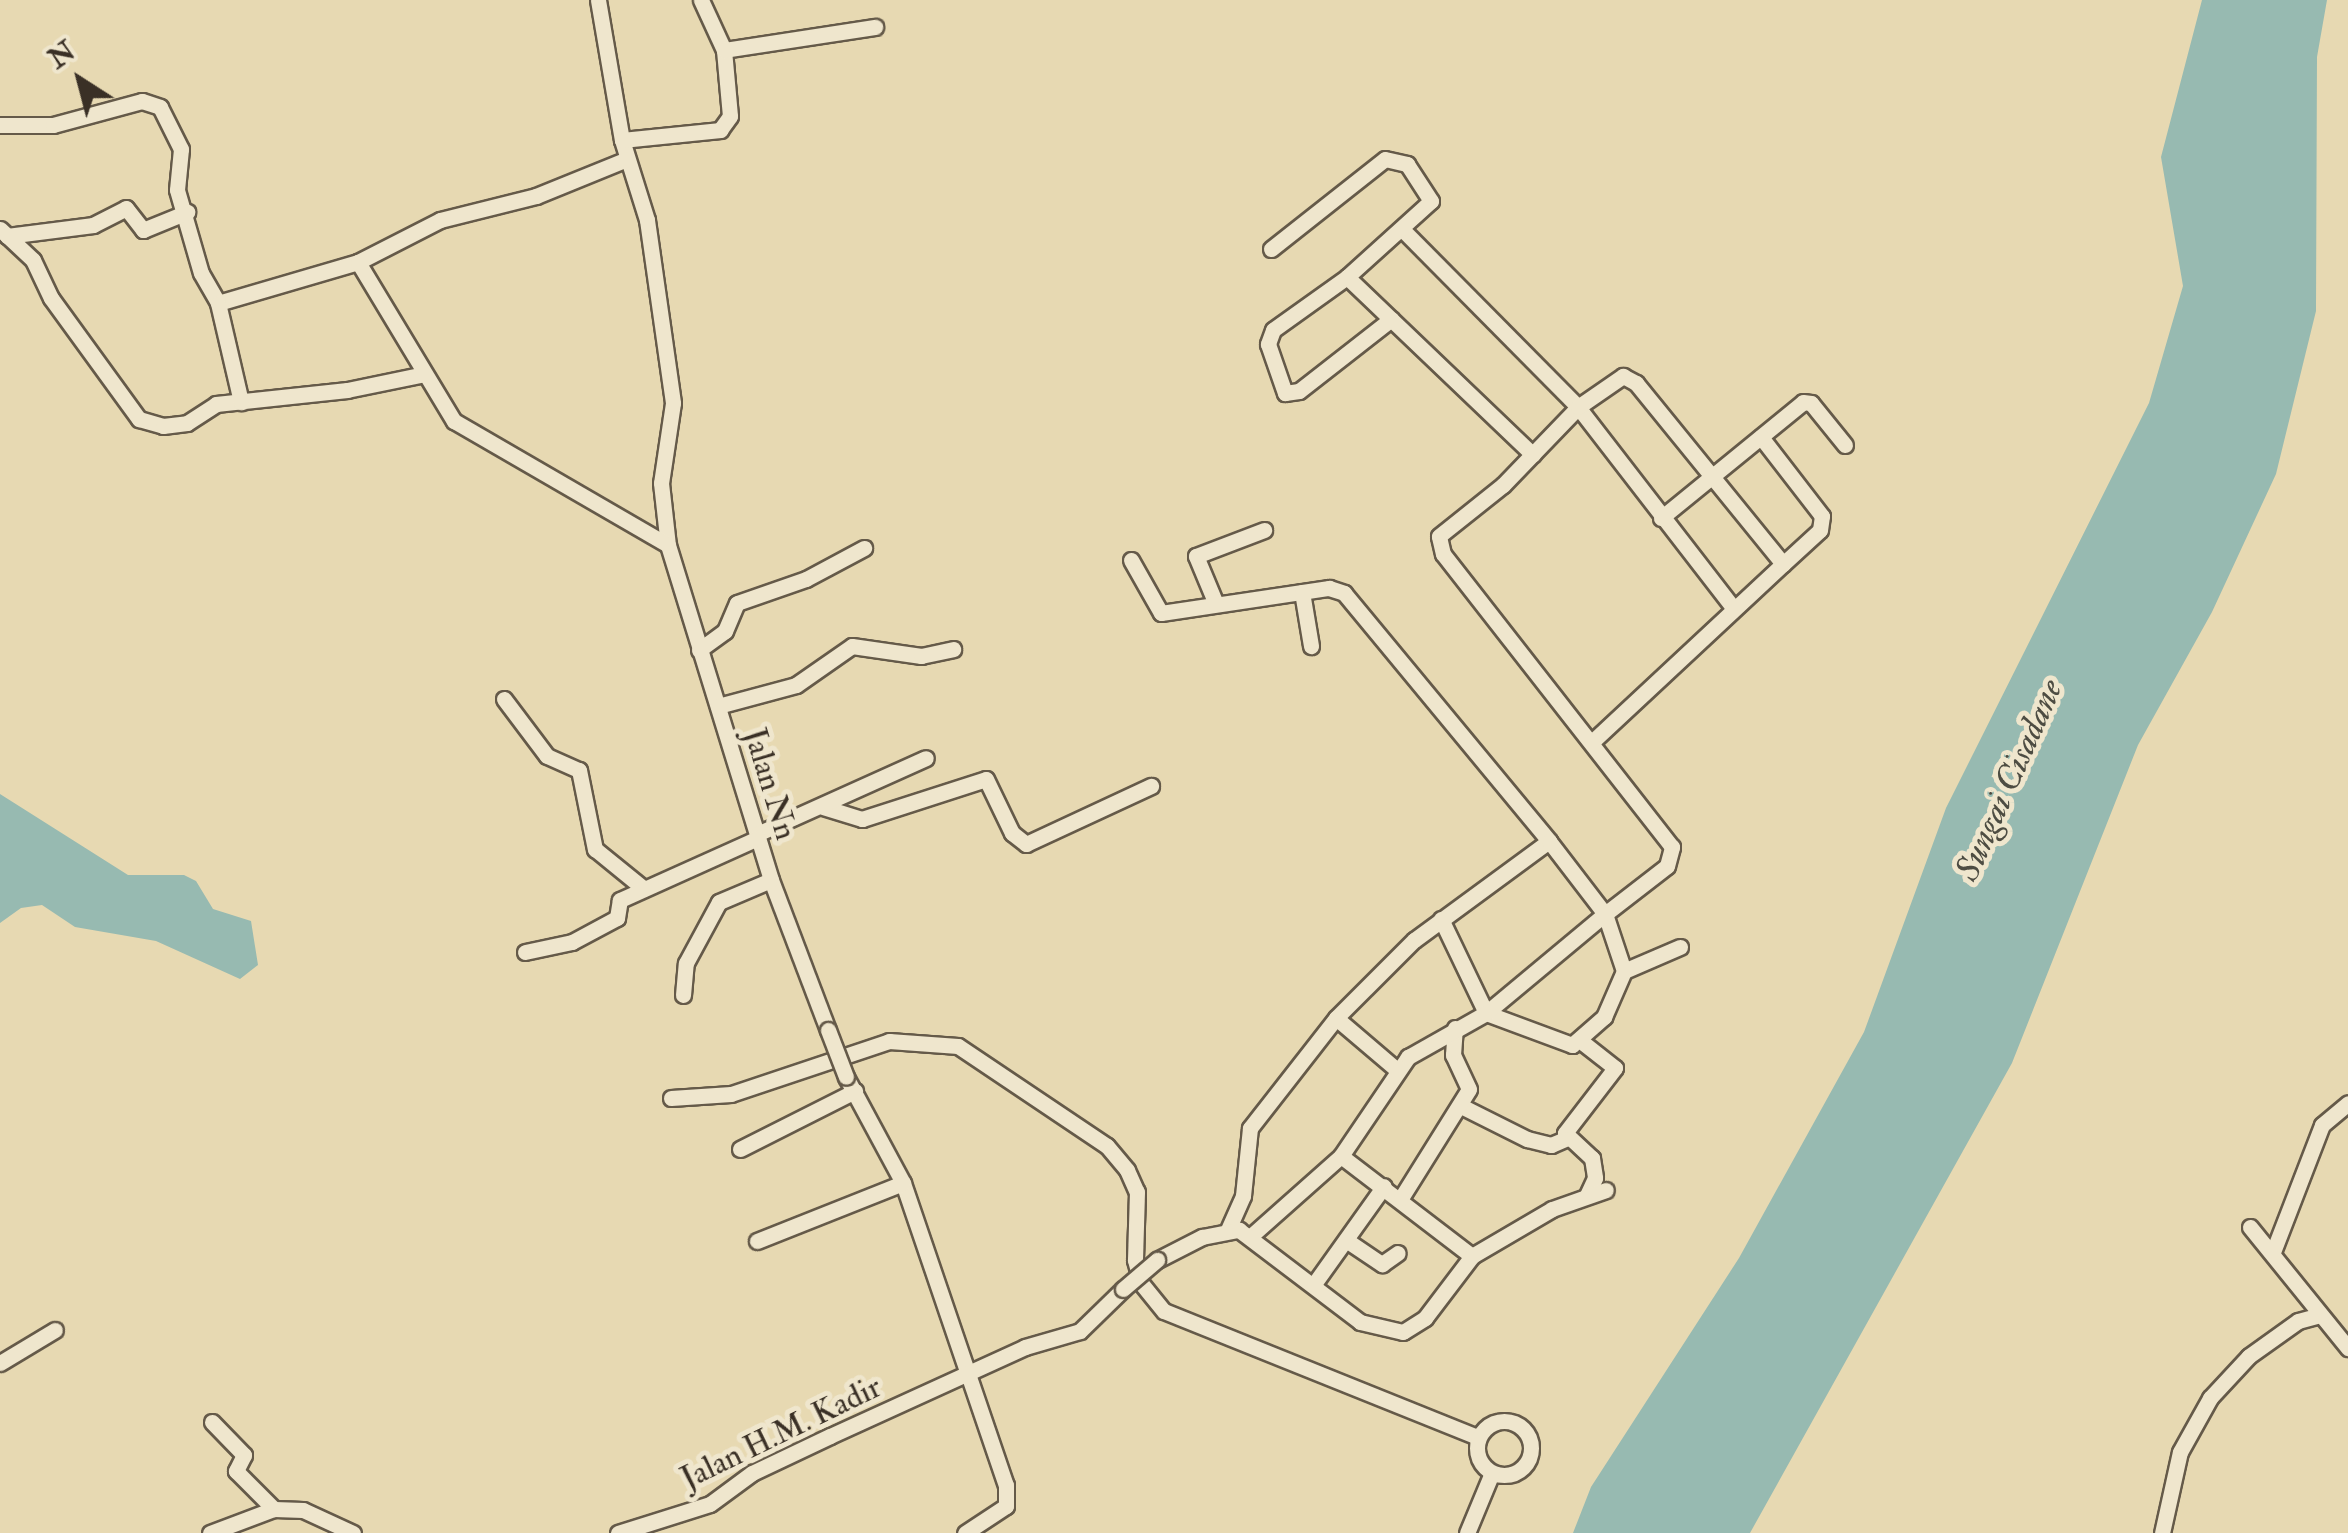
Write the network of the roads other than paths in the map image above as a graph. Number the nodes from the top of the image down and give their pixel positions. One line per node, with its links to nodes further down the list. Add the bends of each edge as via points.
1 (598, 0): 6 (street, Jalan Nn)
2 (701, 0): 4 (street)
3 (875, 28): 4 (street)
4 (724, 50): 6 (street, via 730,116 720,130)
5 (0, 125): 8 (street, via 53,125 142,101 160,108 181,149 177,190)
6 (622, 140): 7 (street, Jalan Nn)
7 (628, 159): 12 (street, via 536,196 440,220); 25 (street, Jalan Nn, via 646,220 673,402 661,483)
8 (188, 212): 10 (street, via 143,230 126,208 92,225); 14 (street, via 201,273)
9 (1403, 230): 11 (street, via 1431,201 1430,192 1407,164 1385,158); 13 (street); 18 (street)
10 (3, 233): 17 (street, via 33,260 52,298 139,419 187,423 216,404)
11 (1271, 249)
12 (358, 262): 14 (street); 16 (street, via 408,337)
13 (1346, 277): 15 (street); 15 (street, via 1273,330 1268,344 1285,393 1299,391)
14 (218, 303): 17 (street)
15 (1391, 319): 21 (street)
16 (420, 374): 17 (street); 25 (street, via 454,421)
17 (241, 402)
18 (1578, 407): 21 (street); 22 (street, via 1609,381 1628,378); 23 (street)
19 (1760, 437): 20 (street, via 1808,402); 22 (street); 28 (street, via 1822,516 1820,530)
20 (1845, 445)
21 (1533, 455): 37 (street, via 1446,527 1440,545)
22 (1711, 478): 23 (street); 28 (street)
23 (1660, 518): 31 (street)
24 (1264, 530): 30 (street, via 1196,556)
25 (668, 545): 34 (street, Jalan Nn)
26 (864, 548): 34 (street, via 736,603 725,632)
27 (1131, 560): 30 (street, via 1161,613)
28 (1783, 564): 31 (street)
29 (1302, 592): 30 (street); 32 (street); 42 (street, via 1329,588 1354,602)
30 (1216, 604)
31 (1734, 608): 37 (street)
32 (1312, 646)
33 (953, 649): 36 (street, via 905,656 852,646 796,685)
34 (700, 650): 36 (street, Jalan Nn)
35 (504, 699): 44 (street, via 547,756 579,770 595,849)
36 (718, 706): 41 (street, Jalan Nn)
37 (1593, 741): 45 (street, via 1672,847 1668,866)
38 (926, 758): 40 (street)
39 (1151, 786): 40 (street, via 1026,844 1012,833 986,779 862,819)
40 (823, 808): 41 (street)
41 (757, 836): 43 (street, Jalan Nn); 44 (street)
42 (1549, 841): 45 (street); 46 (street)
43 (770, 880): 50 (street, via 720,902 686,962); 56 (street, Jalan Nn, bridge)
44 (643, 888): 48 (street, via 620,900 617,918 572,942)
45 (1605, 914): 49 (street); 51 (street)
46 (1441, 919): 51 (street); 52 (street)
47 (1680, 946): 49 (street)
48 (525, 952)
49 (1624, 971): 54 (street, via 1604,1017)
50 (682, 996)
51 (1486, 1012): 53 (street); 54 (street, via 1562,1046)
52 (1336, 1018): 55 (street); 69 (street, via 1250,1128 1243,1196)
53 (1455, 1028): 55 (street); 59 (street, via 1453,1055 1469,1089)
54 (1582, 1042): 60 (street, via 1615,1068)
55 (1396, 1070): 62 (street)
56 (850, 1084): 61 (street); 63 (street, Jalan Nn)
57 (671, 1098): 83 (street, via 731,1094 889,1041 958,1046 1107,1146 1128,1170 1137,1192 1134,1260 1141,1283 1164,1311)
58 (2348, 1103): 73 (street, via 2322,1124)
59 (1463, 1107): 60 (street, via 1527,1139 1550,1145); 67 (street)
60 (1565, 1140): 66 (street, via 1592,1158 1596,1178)
61 (740, 1149)
62 (1341, 1156): 64 (street); 70 (street)
63 (903, 1183): 71 (street); 81 (street, Jalan Nn)
64 (1384, 1186): 67 (street); 72 (street)
65 (1606, 1190): 66 (street)
66 (1586, 1195): 75 (street)
67 (1401, 1198): 75 (street)
68 (2250, 1227): 73 (street)
69 (1228, 1229): 70 (street); 81 (street, Jalan H.M. Kadir, bridge, via 1157,1260 1080,1331 1025,1346)
70 (1252, 1234): 76 (street)
71 (758, 1241)
72 (1349, 1242): 74 (street, via 1382,1264); 76 (street)
73 (2273, 1252): 77 (street)
74 (1398, 1253)
75 (1472, 1256): 76 (street, via 1425,1318 1402,1332 1360,1322)
76 (1314, 1284)
77 (2320, 1315): 79 (street); 91 (street, via 2248,1356 2210,1398 2180,1452)
78 (54, 1330): 80 (street)
79 (2348, 1348)
80 (0, 1363)
81 (966, 1376): 88 (street, Jalan H.M. Kadir, via 752,1473 710,1504); 89 (street, Jalan Nn, via 1008,1496 994,1518)
82 (212, 1422): 85 (street, via 244,1455 236,1471)
83 (1478, 1437): 84 (street, via 1478,1458); 84 (street, via 1500,1420 1526,1431 1529,1459 1520,1470)
84 (1492, 1473): 90 (street)
85 (274, 1509): 86 (street); 87 (street, via 303,1510)
86 (210, 1533)
87 (353, 1533)
88 (618, 1533)
89 (966, 1533)
90 (1467, 1533)
91 (2162, 1533)

